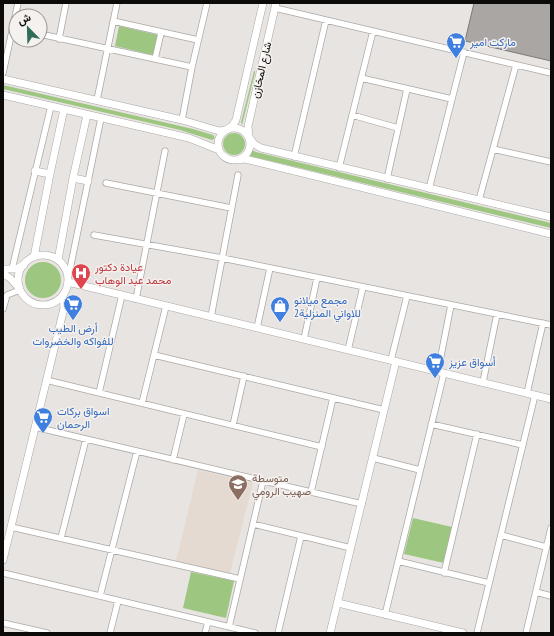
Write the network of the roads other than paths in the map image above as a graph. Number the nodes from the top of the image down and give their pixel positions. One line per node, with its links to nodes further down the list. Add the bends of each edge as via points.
1 (66, 3): 11 (street)
2 (117, 3): 7 (street)
3 (206, 3): 12 (street)
4 (263, 3): 17 (main road, شارع المخازن)
5 (276, 6): 6 (street); 18 (main road, شارع المخازن)
6 (326, 20): 8 (street); 43 (street)
7 (113, 21): 9 (street); 14 (street)
8 (373, 31): 15 (street); 25 (street)
9 (161, 33): 12 (street); 16 (street)
10 (48, 36): 11 (street)
11 (59, 39): 14 (street)
12 (198, 40): 20 (street)
13 (9, 48): 22 (street)
14 (108, 48): 16 (street); 30 (street)
15 (464, 52): 19 (street); 29 (street)
16 (155, 59): 20 (street)
17 (250, 60): 18 (main road, via 257,64); 21 (main road, شارع المخازن)
18 (262, 63): 23 (main road, شارع المخازن)
19 (516, 65): 24 (street); 40 (street)
20 (192, 67): 36 (street)
21 (248, 69): 23 (main road, via 253,68); 38 (main road, شارع المخازن, via 236,120)
22 (3, 73)
23 (260, 73): 39 (main road, شارع المخازن, via 248,126)
24 (551, 73)
25 (361, 78): 27 (street); 34 (street)
26 (3, 79): 30 (main road)
27 (407, 89): 29 (street); 37 (street)
28 (3, 95): 31 (main road)
29 (452, 99): 54 (street)
30 (97, 100): 36 (main road)
31 (51, 106): 32 (main road); 47 (street)
32 (64, 109): 33 (main road); 48 (main road)
33 (88, 115): 35 (main road); 50 (main road)
34 (352, 115): 37 (street); 46 (street)
35 (101, 118): 41 (main road, via 189,138); 52 (street)
36 (182, 120): 38 (main road, via 219,131)
37 (398, 128): 51 (street)
38 (226, 130): 39 (main road, via 241,130); 41 (main road, via 219,139)
39 (249, 137): 43 (main road, via 257,147); 44 (main road, via 250,148)
40 (493, 148): 45 (street); 56 (street)
41 (220, 150): 44 (main road, via 227,158)
42 (165, 151): 55 (street)
43 (294, 157): 46 (main road)
44 (238, 160): 59 (main road, via 245,159)
45 (551, 162)
46 (339, 168): 51 (main road)
47 (35, 171): 48 (main road); 68 (street)
48 (50, 174): 62 (main road)
49 (238, 175): 57 (street)
50 (73, 178): 52 (main road); 64 (main road)
51 (387, 179): 54 (main road)
52 (88, 181): 71 (street)
53 (106, 183): 55 (street)
54 (429, 189): 56 (main road)
55 (157, 193): 57 (street); 61 (street)
56 (479, 200): 58 (main road)
57 (231, 208): 63 (street)
58 (551, 217)
59 (551, 234)
60 (94, 235): 61 (street)
61 (147, 245): 63 (street); 77 (street)
62 (34, 257): 64 (main road); 65 (main road)
63 (222, 258): 66 (street); 82 (street)
64 (58, 260): 71 (main road, via 67,272)
65 (24, 265): 68 (main road); 73 (main road, via 19,273)
66 (270, 268): 70 (street); 85 (street)
67 (3, 269): 68 (main road)
68 (12, 269)
69 (3, 274): 73 (main road)
70 (318, 278): 72 (street); 86 (street)
71 (68, 281): 74 (main road); 75 (main road)
72 (363, 287): 76 (street); 87 (street)
73 (20, 289): 75 (main road, via 30,302 40,305 55,302); 80 (street, via 7,295)
74 (122, 295): 77 (main road); 94 (street)
75 (63, 296): 92 (main road, via 64,308)
76 (408, 296): 78 (street); 89 (street)
77 (136, 299): 79 (main road)
78 (451, 305): 81 (street); 90 (street)
79 (166, 306): 82 (main road); 88 (street)
80 (3, 309)
81 (497, 314): 83 (street); 93 (street)
82 (211, 317): 85 (main road)
83 (543, 323): 84 (street); 95 (street)
84 (551, 325)
85 (257, 328): 86 (main road)
86 (304, 339): 87 (main road)
87 (348, 350): 89 (main road)
88 (154, 355): 91 (street); 99 (street)
89 (394, 361): 90 (main road); 100 (main road)
90 (441, 372): 93 (main road); 102 (street)
91 (244, 376): 97 (street); 103 (street)
92 (46, 380): 94 (street); 104 (main road)
93 (483, 382): 95 (main road)
94 (98, 393): 99 (street)
95 (527, 393): 96 (main road)
96 (535, 395): 98 (main road); 107 (street)
97 (333, 398): 100 (street); 108 (street)
98 (551, 399)
99 (142, 404): 101 (street)
100 (384, 410): 110 (main road)
101 (184, 414): 103 (street); 111 (street)
102 (431, 424): 105 (street); 112 (street)
103 (233, 425): 108 (street)
104 (35, 427): 106 (street); 117 (main road)
105 (477, 434): 107 (street); 127 (street)
106 (86, 439): 109 (street); 121 (street)
107 (523, 445): 119 (street)
108 (322, 447): 114 (street)
109 (137, 451): 111 (street); 124 (street)
110 (373, 458): 112 (street); 115 (main road)
111 (174, 460): 113 (street)
112 (420, 470): 126 (street)
113 (263, 481): 114 (street); 116 (street)
114 (311, 492): 115 (street)
115 (362, 504): 123 (main road)
116 (253, 524): 120 (street); 129 (street)
117 (11, 527): 121 (street); 125 (main road)
118 (551, 528): 122 (street)
119 (501, 535): 122 (street); 130 (street)
120 (301, 536): 123 (street); 145 (street)
121 (61, 538): 124 (street)
122 (546, 547): 131 (street)
123 (351, 548): 135 (main road)
124 (112, 550): 129 (street); 132 (street)
125 (3, 560)
126 (398, 561): 127 (street); 136 (street)
127 (444, 572): 130 (street)
128 (3, 573): 132 (street)
129 (240, 579): 139 (street)
130 (489, 583): 148 (street)
131 (536, 592): 133 (street); 149 (street)
132 (100, 596): 134 (street)
133 (551, 596)
134 (118, 601): 137 (street); 142 (street)
135 (338, 603): 136 (main road); 146 (main road)
136 (386, 615): 147 (main road)
137 (208, 622): 139 (street); 143 (street)
138 (3, 623): 140 (street)
139 (228, 627): 144 (street)
140 (37, 632): 141 (street)
141 (47, 633)
142 (110, 633)
143 (205, 633)
144 (255, 633)
145 (278, 633)
146 (330, 633)
147 (463, 633)
148 (477, 633)
149 (526, 633)

